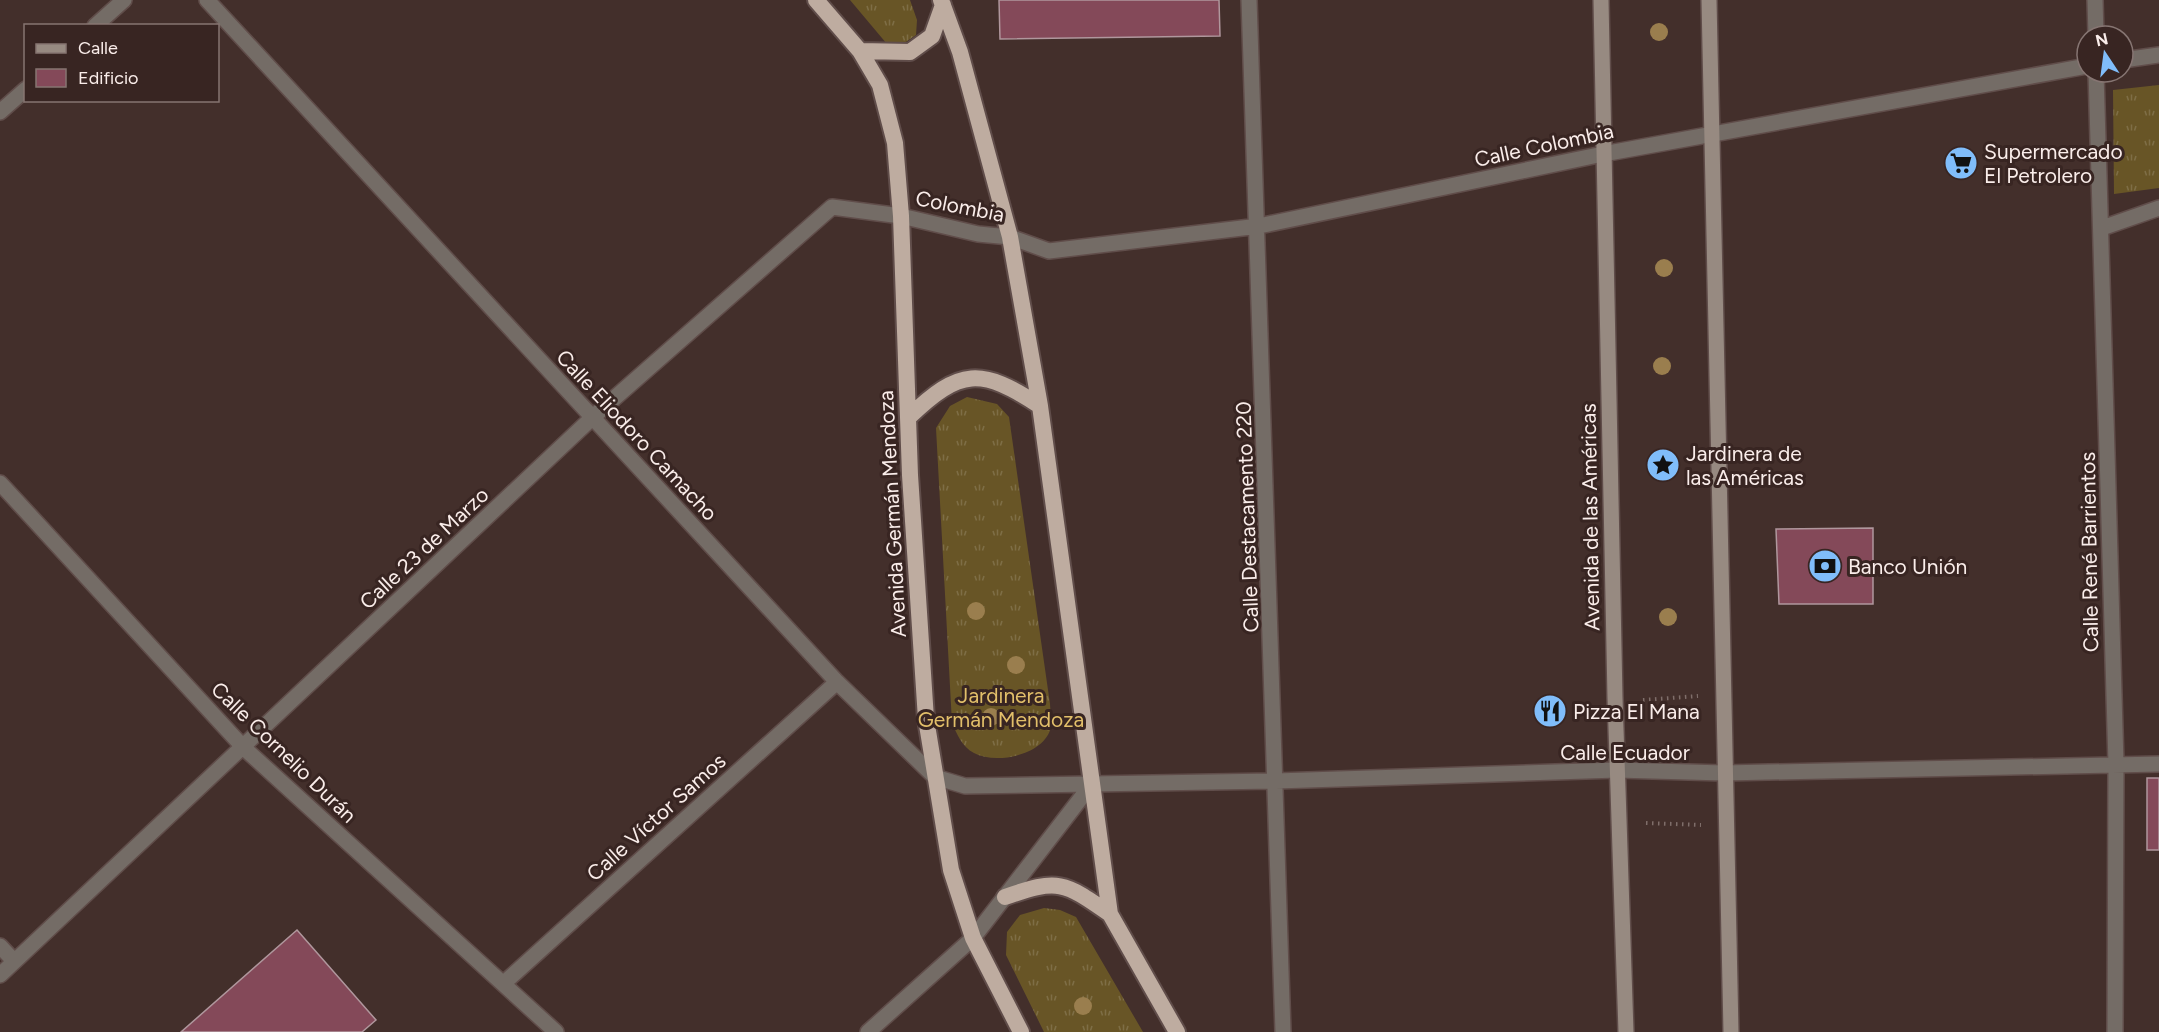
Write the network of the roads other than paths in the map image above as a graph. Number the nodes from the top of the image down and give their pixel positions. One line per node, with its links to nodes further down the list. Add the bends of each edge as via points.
1 (124, 0): 9 (street)
2 (207, 0): 26 (street, Calle Eliodoro Camacho)
3 (816, 0): 11 (highway, Avenida Germán Mendoza)
4 (1249, 0): 22 (street, Calle Destacamento 220)
5 (1601, 0): 19 (main road, Avenida de las Américas)
6 (1709, 0): 18 (main road)
7 (2095, 0): 10 (street)
8 (942, 3): 11 (highway, via 932,36 910,52); 24 (highway, via 960,52)
9 (97, 24)
10 (2096, 24)
11 (860, 51): 21 (highway, Avenida Germán Mendoza, via 880,85 895,143)
12 (2159, 55): 13 (street)
13 (2135, 58)
14 (2075, 68): 18 (street, Calle Colombia)
15 (2096, 84): 23 (street, Calle René Barrientos)
16 (24, 91): 17 (street)
17 (0, 112)
18 (1711, 133): 19 (street, Calle Colombia); 34 (main road)
19 (1603, 154): 22 (street, Calle Colombia); 33 (main road, Avenida de las Américas)
20 (2159, 208): 23 (street)
21 (901, 216): 24 (street, Colombia, via 978,234); 26 (street, Calle 23 de Marzo, via 832,207); 27 (highway, Avenida Germán Mendoza)
22 (1259, 226): 24 (street, Calle Colombia, via 1049,251); 36 (street, Calle Destacamento 220)
23 (2102, 228): 31 (street, Calle René Barrientos)
24 (1010, 237): 25 (highway)
25 (1040, 406): 27 (highway, via 1009,386 980,377 950,383); 37 (highway)
26 (593, 417): 29 (street, Calle Eliodoro Camacho); 30 (street, Calle 23 de Marzo)
27 (909, 417): 35 (highway, Avenida Germán Mendoza, via 926,719)
28 (0, 483): 30 (street, Calle Cornelio Durán)
29 (837, 682): 35 (street, Calle Eliodoro Camacho); 44 (street, Calle Víctor Samos)
30 (244, 748): 42 (street, Calle 23 de Marzo); 44 (street, Calle Cornelio Durán)
31 (2116, 764): 32 (street, Calle Ecuador); 34 (street, Calle Ecuador); 52 (street, Calle René Barrientos)
32 (2159, 764)
33 (1617, 770): 34 (street, Calle Ecuador); 36 (street, Calle Ecuador); 50 (main road, Avenida de las Américas)
34 (1724, 773): 51 (main road)
35 (935, 777): 37 (street, Calle Eliodoro Camacho, via 966,786); 40 (highway, Avenida Germán Mendoza, via 951,870)
36 (1276, 781): 37 (street, Calle Ecuador); 49 (street, Calle Destacamento 220)
37 (1091, 785): 38 (street); 39 (highway)
38 (1005, 897): 39 (highway, via 1061,884); 40 (street)
39 (1110, 914): 48 (highway)
40 (972, 938): 46 (street); 47 (highway, Avenida Germán Mendoza)
41 (0, 946): 42 (street)
42 (14, 962): 43 (street, Calle 23 de Marzo)
43 (0, 975)
44 (504, 983): 45 (street, Calle Cornelio Durán)
45 (556, 1032)
46 (868, 1032)
47 (1021, 1032)
48 (1177, 1032)
49 (1283, 1032)
50 (1626, 1032)
51 (1731, 1032)
52 (2115, 1032)

